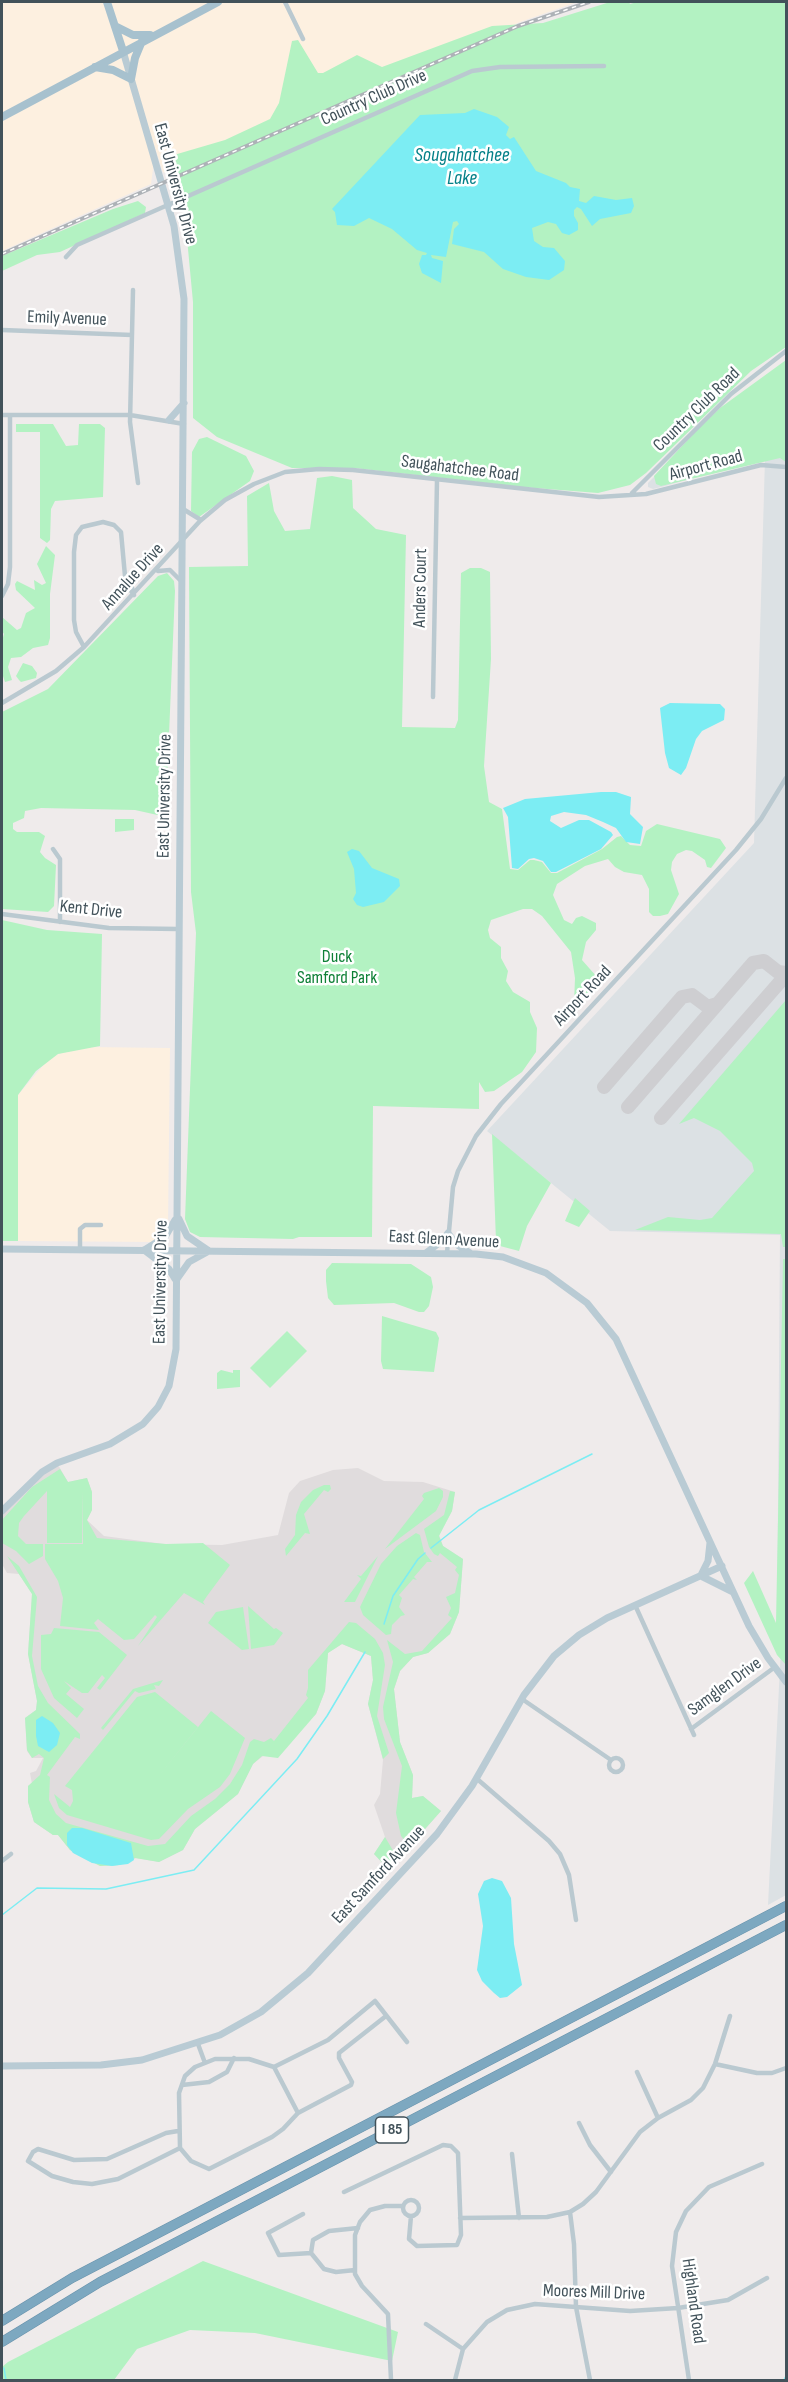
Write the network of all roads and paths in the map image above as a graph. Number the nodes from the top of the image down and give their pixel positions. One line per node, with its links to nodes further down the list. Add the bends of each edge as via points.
1 (107, 2): 4 (main road, East University Drive)
2 (218, 2): 5 (main road)
3 (285, 2): 6 (street)
4 (115, 26): 5 (main road, via 132,35); 8 (main road, East University Drive)
5 (155, 35): 7 (main road)
6 (303, 39)
7 (142, 41): 8 (main road); 11 (main road)
8 (123, 51): 10 (main road); 11 (main road, East University Drive)
9 (604, 66): 13 (street, Country Club Drive, via 472,71)
10 (95, 67): 11 (main road); 12 (main road)
11 (131, 79): 13 (main road, East University Drive)
12 (2, 117)
13 (166, 205): 14 (street, Country Club Drive, via 77,245); 19 (main road, East University Drive, via 177,244 184,294)
14 (66, 257)
15 (133, 290): 17 (street)
16 (2, 330): 17 (street, Emily Avenue)
17 (132, 335): 22 (street)
18 (786, 351): 29 (street, Country Club Road, via 730,394)
19 (184, 403): 23 (main road); 24 (main road, East University Drive)
20 (2, 415): 21 (street)
21 (10, 415): 22 (street); 36 (street, via 10,567)
22 (130, 415): 23 (street); 28 (street)
23 (169, 420): 24 (street)
24 (184, 424): 30 (main road, East University Drive)
25 (786, 467): 29 (street, Airport Road, via 761,465 672,489)
26 (285, 472): 27 (street, Saugahatchee Road, via 336,469); 31 (street, Annalue Drive, via 239,491)
27 (437, 480): 29 (street, Saugahatchee Road, via 570,495); 38 (street, Anders Court)
28 (138, 483)
29 (631, 494)
30 (182, 508): 31 (street); 32 (main road, East University Drive)
31 (201, 520): 32 (street, Annalue Drive)
32 (182, 543): 33 (street, Annalue Drive); 34 (main road, East University Drive)
33 (155, 572): 34 (street, via 170,570); 35 (street, Annalue Drive)
34 (182, 581): 44 (main road, East University Drive)
35 (134, 595): 37 (street, Annalue Drive); 37 (street, via 123,565 123,537 118,528 103,522 82,527 74,552 74,620)
36 (2, 596)
37 (84, 647): 39 (street, Annalue Drive, via 56,671)
38 (433, 697)
39 (2, 703)
40 (786, 778): 47 (street, Airport Road, via 736,850 483,1126 458,1171)
41 (53, 849): 43 (street, via 60,859)
42 (2, 914): 43 (street, Kent Drive)
43 (60, 922): 44 (street, Kent Drive, via 109,928)
44 (178, 929): 45 (main road, East University Drive)
45 (177, 1216): 50 (main road, via 165,1237); 51 (main road, East University Drive); 52 (main road, via 183,1230)
46 (101, 1225): 48 (street, via 80,1229)
47 (448, 1233): 53 (main road); 54 (street, Airport Road); 55 (main road)
48 (80, 1248): 49 (main road, East Glenn Avenue); 50 (main road, East Glenn Avenue)
49 (2, 1249)
50 (143, 1250): 51 (main road, East Glenn Avenue); 56 (main road, via 169,1269)
51 (176, 1250): 52 (main road, East Glenn Avenue); 56 (main road, East University Drive)
52 (209, 1251): 53 (main road, East Glenn Avenue); 56 (main road, via 189,1262)
53 (426, 1253): 54 (main road, East Glenn Avenue)
54 (447, 1253): 55 (main road, East Glenn Avenue)
55 (471, 1254): 58 (main road, East Glenn Avenue, via 503,1257 536,1268 565,1285 595,1311 624,1354)
56 (176, 1281): 57 (main road, East University Drive, via 175,1366 158,1407 130,1434 42,1472)
57 (2, 1511)
58 (710, 1540): 59 (main road, East Glenn Avenue); 60 (main road, via 708,1561)
59 (722, 1566): 60 (main road, East Samford Avenue); 61 (main road, East Glenn Avenue)
60 (701, 1576): 61 (main road); 62 (main road, East Samford Avenue)
61 (734, 1593): 63 (main road, East Glenn Avenue, via 755,1638)
62 (635, 1605): 65 (main road, East Samford Avenue, via 591,1626 574,1639 543,1668); 66 (street)
63 (775, 1668): 64 (main road, East Glenn Avenue); 66 (street, Samglen Drive)
64 (786, 1682)
65 (522, 1699): 68 (street); 69 (main road, East Samford Avenue)
66 (691, 1729): 67 (street)
67 (694, 1735)
68 (611, 1760)
69 (476, 1778): 73 (street, via 560,1854); 78 (main road, East Samford Avenue, via 437,1834 308,1973 253,2016)
70 (11, 1854): 71 (street)
71 (2, 1861)
72 (786, 1906): 108 (highway, I 85, via 103,2261)
73 (576, 1920)
74 (786, 1925): 110 (highway, I 85, via 100,2282)
75 (386, 2016): 77 (street); 83 (street, via 375,2001 328,2040); 87 (street, via 339,2053 351,2085)
76 (730, 2016): 81 (street)
77 (407, 2043)
78 (198, 2044): 80 (street); 82 (main road, East Samford Avenue, via 160,2056 117,2063)
79 (234, 2058): 80 (street); 83 (street); 86 (street, via 226,2072 209,2082)
80 (205, 2063): 86 (street, via 185,2076)
81 (715, 2064): 84 (street, via 757,2073); 88 (street, via 696,2097)
82 (2, 2066)
83 (274, 2067): 87 (street)
84 (786, 2068)
85 (637, 2072): 88 (street)
86 (182, 2085): 90 (street)
87 (298, 2112): 91 (street, via 272,2137 209,2169 191,2161)
88 (658, 2118): 94 (street, via 640,2132)
89 (579, 2123): 94 (street)
90 (178, 2131): 91 (street); 91 (street, via 111,2158 74,2160 38,2149 28,2161 52,2176 92,2184 117,2179)
91 (180, 2148)
92 (512, 2154): 101 (street)
93 (762, 2164): 107 (street, Highland Road, via 710,2187 686,2211 672,2248)
94 (611, 2172): 97 (street, via 593,2196)
95 (344, 2192): 100 (street, via 443,2145 452,2146 458,2153)
96 (403, 2206): 99 (street, via 404,2213); 99 (street, via 409,2200 418,2203 419,2212); 102 (street, via 370,2211)
97 (570, 2212): 101 (street); 106 (street)
98 (303, 2214): 103 (street, via 268,2233 279,2255)
99 (411, 2217): 100 (street, via 409,2239 417,2246 457,2245)
100 (460, 2218): 101 (street)
101 (519, 2218)
102 (358, 2228): 103 (street, via 329,2231 313,2240); 104 (street)
103 (310, 2253): 104 (street, via 324,2268 336,2272)
104 (355, 2270): 112 (street, via 362,2286 388,2314)
105 (767, 2278): 107 (street, Moores Mill Drive, via 728,2300)
106 (576, 2307): 107 (street, Moores Mill Drive, via 630,2311); 111 (street, Moores Mill Drive, via 535,2304 507,2310 487,2322); 114 (street)
107 (678, 2308): 115 (street, Highland Road)
108 (2, 2321)
109 (426, 2324): 111 (street)
110 (2, 2342)
111 (463, 2349): 113 (street, Moores Mill Drive)
112 (391, 2380)
113 (455, 2380)
114 (590, 2380)
115 (689, 2380)

